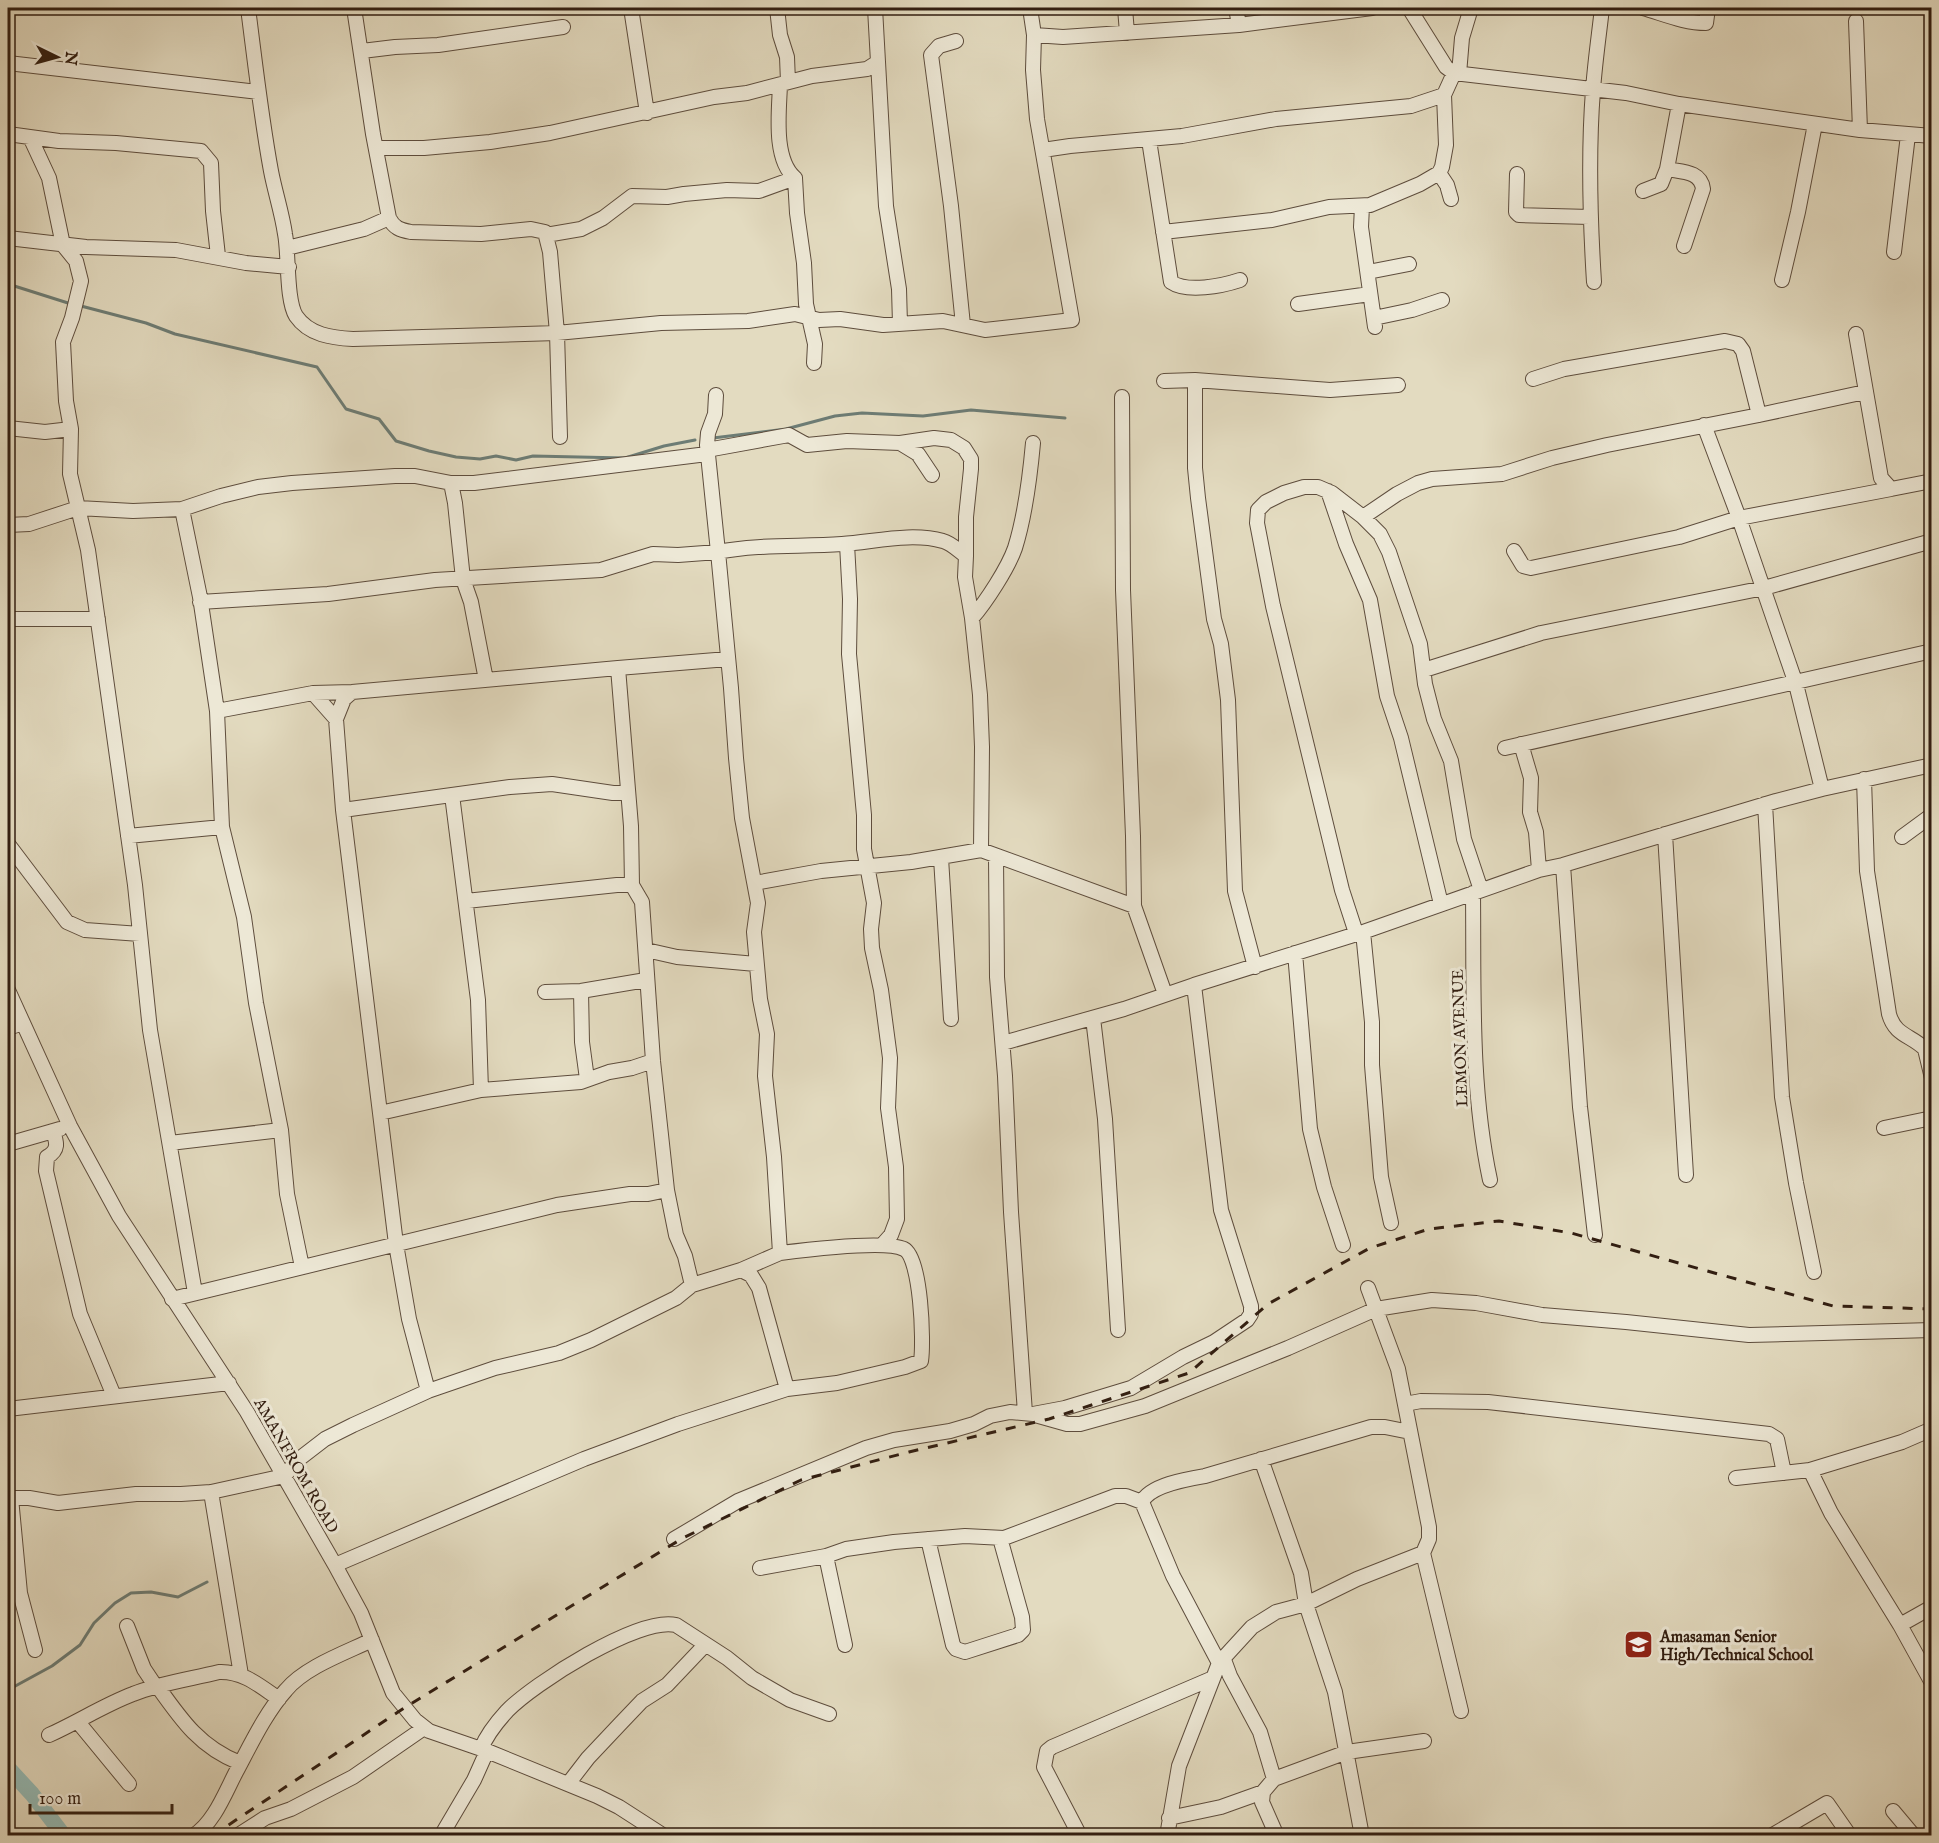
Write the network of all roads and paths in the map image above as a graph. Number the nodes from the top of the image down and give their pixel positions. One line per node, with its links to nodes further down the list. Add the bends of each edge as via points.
1 (248, 8): 27 (street)
2 (354, 8): 21 (street)
3 (631, 8): 30 (street)
4 (777, 8): 25 (street, via 787,57)
5 (875, 8): 23 (street)
6 (1030, 8): 19 (street)
7 (1125, 8): 18 (street)
8 (1236, 8): 16 (street)
9 (1372, 8): 16 (street)
10 (1409, 8): 24 (street, via 1446,67)
11 (1471, 8): 24 (street)
12 (1602, 8): 26 (street)
13 (1643, 8): 14 (street, via 1706,23)
14 (1708, 8)
15 (1856, 21): 32 (street)
16 (1239, 25): 18 (street)
17 (563, 27): 21 (street, via 438,45)
18 (1127, 33): 19 (street)
19 (1034, 35): 39 (street, via 1036,119)
20 (956, 40): 68 (street, via 939,46 931,55)
21 (362, 51): 38 (street)
22 (8, 63): 27 (street)
23 (878, 63): 25 (street, via 867,69); 67 (street, via 886,206 899,289)
24 (1457, 74): 26 (street); 28 (street)
25 (784, 84): 30 (street); 43 (street, via 779,141 786,170)
26 (1593, 90): 29 (street); 47 (street)
27 (258, 92): 54 (street)
28 (1444, 95): 37 (street, via 1411,106 1276,119); 41 (street, via 1446,145)
29 (1679, 104): 31 (street); 40 (street)
30 (647, 113): 38 (street, via 490,142)
31 (1815, 124): 32 (street); 61 (street)
32 (1860, 130): 34 (street)
33 (8, 134): 36 (street)
34 (1908, 135): 35 (street); 55 (street)
35 (1932, 136)
36 (30, 137): 52 (street, via 49,178); 56 (street, via 201,152 211,163)
37 (1149, 140): 39 (street); 49 (street)
38 (376, 148): 48 (street)
39 (1043, 150): 68 (street, via 1071,320 985,330)
40 (1667, 169): 44 (street, via 1661,184); 53 (street, via 1702,180 1703,189)
41 (1439, 173): 45 (street); 46 (street, via 1397,195)
42 (1516, 174): 47 (street, via 1519,215)
43 (795, 177): 50 (street, via 759,191 632,196 581,229); 66 (street)
44 (1643, 191)
45 (1451, 199)
46 (1362, 206): 49 (street, via 1329,207 1272,220); 59 (street)
47 (1590, 217): 62 (street)
48 (389, 218): 50 (street, via 400,230 411,232 481,234 531,229); 54 (street, via 364,229)
49 (1163, 232): 60 (street, via 1174,285 1217,287)
50 (546, 235): 69 (street)
51 (8, 238): 52 (street)
52 (63, 245): 56 (street, via 176,250); 82 (street, via 76,261 81,281 63,342)
53 (1684, 246)
54 (287, 248): 58 (street)
55 (1894, 252)
56 (218, 256): 58 (street)
57 (1409, 264): 59 (street)
58 (289, 267): 69 (street, via 296,315 308,327 333,338)
59 (1368, 272): 63 (street)
60 (1240, 280)
61 (1782, 280)
62 (1594, 282)
63 (1371, 294): 64 (street, via 1374,323); 65 (street)
64 (1442, 300)
65 (1298, 304)
66 (808, 317): 67 (street); 69 (street, via 795,314 748,321 662,323); 71 (street, via 815,344)
67 (900, 324): 68 (street, via 943,321)
68 (963, 325)
69 (557, 333): 83 (street)
70 (1856, 334): 76 (street)
71 (814, 363)
72 (1533, 379): 79 (street, via 1564,369 1725,341 1738,344 1743,351)
73 (1195, 380): 74 (street); 75 (street, via 1323,390); 152 (street, via 1198,498 1228,700 1235,891)
74 (1164, 381)
75 (1398, 385)
76 (1865, 392): 79 (street); 90 (street, via 1881,478)
77 (716, 395): 86 (street)
78 (1122, 397): 146 (street, via 1123,590)
79 (1759, 415): 80 (street)
80 (1704, 425): 94 (street, via 1607,444 1502,474 1432,479 1418,483); 95 (street)
81 (8, 428): 82 (street, via 45,432)
82 (71, 429): 92 (street, via 69,464)
83 (560, 437)
84 (900, 443): 86 (street, via 848,441 807,445 789,435); 87 (street, via 918,454); 101 (street, via 951,440 964,448 971,459)
85 (1033, 443): 107 (street, via 1015,547)
86 (707, 452): 89 (street); 100 (street)
87 (932, 475)
88 (1932, 482): 90 (street)
89 (451, 483): 93 (street, via 395,476 292,483 258,487); 103 (street)
90 (1891, 489): 95 (street)
91 (1328, 491): 94 (street, LEMON AVENUE); 145 (street, via 1370,600 1387,696); 147 (street, via 1318,487 1284,493 1258,510 1257,523 1340,880)
92 (78, 508): 93 (street); 96 (street, via 29,524); 109 (street)
93 (182, 509): 105 (street)
94 (1363, 516): 113 (street, LEMON AVENUE, via 1380,534 1389,552)
95 (1739, 518): 99 (street, via 1679,537 1531,568 1523,566); 104 (street)
96 (8, 525)
97 (1932, 541): 104 (street)
98 (847, 544): 100 (street, via 773,545); 101 (street, via 927,538 945,541); 139 (street, via 849,654)
99 (1514, 551)
100 (718, 552): 102 (street, via 653,554 601,570); 111 (street)
101 (966, 556): 107 (street, via 965,577)
102 (489, 577): 103 (street); 106 (street)
103 (463, 579): 105 (street, via 328,594); 106 (street)
104 (1764, 588): 113 (street, via 1542,633); 115 (street)
105 (200, 602): 118 (street)
106 (471, 602): 114 (street)
107 (972, 618): 135 (street, via 981,728)
108 (8, 619): 109 (street)
109 (98, 619): 132 (street)
110 (1932, 651): 115 (street)
111 (728, 659): 112 (street); 141 (street, via 740,798)
112 (618, 668): 114 (street); 125 (street)
113 (1425, 670): 143 (street, LEMON AVENUE, via 1433,714 1451,761)
114 (486, 680): 116 (street)
115 (1796, 684): 120 (street); 124 (street)
116 (352, 692): 117 (street); 119 (street, via 344,699)
117 (313, 693): 118 (street); 119 (street)
118 (217, 711): 130 (street)
119 (336, 719): 128 (street)
120 (1521, 744): 121 (street); 140 (street, via 1531,778 1530,812)
121 (1505, 748)
122 (1932, 765): 123 (street)
123 (1864, 779): 124 (street); 165 (street, via 1867,871 1889,1014 1898,1032 1925,1049)
124 (1822, 789): 127 (street)
125 (627, 793): 126 (street, via 552,784); 142 (street)
126 (452, 795): 128 (street); 144 (street)
127 (1765, 804): 131 (street); 189 (street, via 1782,1096)
128 (344, 810): 168 (street)
129 (1932, 815): 133 (street)
130 (222, 827): 132 (street); 172 (street, via 244,917)
131 (1665, 834): 138 (street); 176 (street)
132 (128, 836): 148 (street)
133 (1902, 837)
134 (8, 844): 148 (street, via 67,922 85,930)
135 (981, 850): 136 (street); 137 (street)
136 (996, 856): 146 (street); 163 (street, via 995,939)
137 (941, 858): 139 (street); 160 (street)
138 (1563, 865): 140 (street); 181 (street, via 1580,1107)
139 (867, 867): 141 (street); 179 (street, via 874,903 872,948 890,1058 888,1108 896,1167)
140 (1539, 870): 143 (street)
141 (755, 883): 151 (street)
142 (632, 885): 144 (street); 149 (street, via 642,902)
143 (1477, 892): 145 (street); 177 (street, LEMON AVENUE, via 1476,1073 1481,1138)
144 (466, 901): 167 (street, via 478,1000)
145 (1441, 904): 147 (street)
146 (1134, 906): 158 (street)
147 (1360, 932): 150 (street); 180 (street, via 1372,1022 1381,1177)
148 (140, 934): 174 (street, via 150,1030)
149 (646, 950): 151 (street, via 677,957); 153 (street)
150 (1295, 953): 152 (street); 184 (street, via 1310,1130)
151 (756, 964): 186 (street, via 766,1034 765,1076)
152 (1255, 967): 154 (street)
153 (646, 980): 156 (street); 164 (street)
154 (1194, 985): 158 (street); 203 (street, via 1221,1210 1251,1314 1214,1342 1131,1388)
155 (8, 990): 161 (street, AMANFROM ROAD)
156 (581, 991): 157 (street); 166 (street)
157 (545, 992)
158 (1165, 994): 159 (street)
159 (1093, 1018): 163 (street); 195 (street, via 1106,1119)
160 (951, 1019)
161 (23, 1023): 162 (street); 170 (street, AMANFROM ROAD)
162 (8, 1028)
163 (1003, 1043): 203 (street, via 1011,1212)
164 (653, 1061): 166 (street); 178 (street)
165 (1932, 1078)
166 (587, 1080): 167 (street)
167 (481, 1089): 168 (street)
168 (380, 1113): 182 (street)
169 (1932, 1118): 171 (street)
170 (70, 1126): 173 (street); 193 (street, AMANFROM ROAD, via 119,1216)
171 (1884, 1128)
172 (280, 1130): 174 (street); 187 (street, via 287,1194)
173 (53, 1131): 175 (street); 200 (street, via 57,1145 47,1157 46,1171 80,1314)
174 (170, 1143): 192 (street)
175 (8, 1144)
176 (1686, 1175)
177 (1490, 1180)
178 (667, 1190): 182 (street, via 557,1205); 190 (street)
179 (897, 1220): 183 (street); 185 (street)
180 (1391, 1223)
181 (1595, 1235)
182 (396, 1244): 187 (street); 199 (street, via 408,1319)
183 (883, 1245): 185 (street); 186 (street)
184 (1343, 1245)
185 (906, 1249): 198 (street, via 916,1269 921,1360 837,1383)
186 (780, 1253): 188 (street)
187 (302, 1267): 192 (street)
188 (748, 1270): 190 (street); 198 (street, via 759,1288)
189 (1814, 1272)
190 (692, 1285): 199 (street, via 676,1298 559,1353)
191 (1368, 1288): 194 (street)
192 (195, 1293): 193 (street)
193 (172, 1299): 197 (street, AMANFROM ROAD)
194 (1376, 1309): 196 (street, via 1432,1300 1454,1301 1542,1315 1749,1335); 201 (street, via 1398,1369); 203 (street, via 1145,1406 1080,1424)
195 (1118, 1330)
196 (1932, 1330)
197 (229, 1383): 200 (street); 209 (street, AMANFROM ROAD)
198 (787, 1389): 219 (street, via 584,1459)
199 (428, 1390): 209 (street, via 325,1439)
200 (114, 1396): 202 (street)
201 (1405, 1404): 205 (street); 208 (street, via 1488,1402 1769,1434 1777,1439)
202 (8, 1409)
203 (1029, 1414): 215 (street, via 990,1416 950,1431 866,1448 738,1501)
204 (1932, 1429): 207 (street)
205 (1410, 1432): 206 (street, via 1371,1427); 217 (street, via 1429,1527)
206 (1261, 1460): 213 (street, via 1165,1486 1145,1495); 222 (street, via 1301,1573)
207 (1810, 1470): 208 (street); 224 (street, via 1837,1523)
208 (1784, 1473): 210 (street)
209 (284, 1476): 211 (street); 219 (street, AMANFROM ROAD)
210 (1736, 1478)
211 (211, 1492): 212 (street, via 136,1494 58,1503); 231 (street)
212 (9, 1498): 221 (street)
213 (1142, 1502): 214 (street, via 1115,1496); 230 (street, via 1173,1576)
214 (1000, 1538): 216 (street); 216 (street, via 1023,1630 965,1652 953,1645)
215 (674, 1539)
216 (928, 1539): 218 (street, via 846,1549)
217 (1423, 1553): 222 (street); 236 (street)
218 (826, 1556): 220 (street); 228 (street)
219 (335, 1565): 226 (street, AMANFROM ROAD)
220 (760, 1568)
221 (14, 1594): 229 (street)
222 (1306, 1604): 230 (street, via 1276,1612 1252,1627); 243 (street, via 1335,1692)
223 (1932, 1607): 224 (street)
224 (1900, 1624): 233 (street)
225 (127, 1626): 234 (street, via 144,1669)
226 (372, 1640): 235 (street, via 298,1677); 239 (street, AMANFROM ROAD, via 393,1693)
227 (705, 1645): 237 (street, via 790,1700); 242 (street, via 676,1624 627,1635 562,1669 535,1689 487,1735); 247 (street, via 667,1685 642,1701)
228 (845, 1645)
229 (35, 1650)
230 (1221, 1660): 232 (street); 245 (street, via 1260,1732)
231 (241, 1674): 234 (street, via 219,1672); 235 (street)
232 (1213, 1678): 250 (street, via 1179,1766); 255 (street, via 1047,1751 1044,1767)
233 (1932, 1683)
234 (157, 1687): 238 (street, via 97,1709); 244 (street, via 180,1719 206,1744)
235 (279, 1699): 244 (street)
236 (1461, 1711)
237 (828, 1714)
238 (78, 1722): 240 (street); 246 (street)
239 (424, 1728): 242 (street, AMANFROM ROAD); 252 (street, via 353,1777 265,1818)
240 (50, 1736)
241 (1424, 1742): 243 (street)
242 (484, 1750): 247 (street, AMANFROM ROAD); 253 (street, via 474,1780)
243 (1347, 1752): 245 (street); 258 (street)
244 (240, 1763): 251 (street, via 218,1807)
245 (1274, 1779): 248 (street)
246 (129, 1784)
247 (568, 1784): 254 (street, AMANFROM ROAD, via 619,1807)
248 (1263, 1792): 250 (street, via 1221,1807); 257 (street, via 1262,1802)
249 (1893, 1811): 261 (street)
250 (1169, 1818): 256 (street)
251 (193, 1836)
252 (237, 1836)
253 (441, 1836)
254 (664, 1836)
255 (1080, 1836)
256 (1167, 1836)
257 (1277, 1836)
258 (1362, 1836)
259 (1771, 1836): 260 (street, via 1827,1803)
260 (1850, 1836)
261 (1914, 1836)

